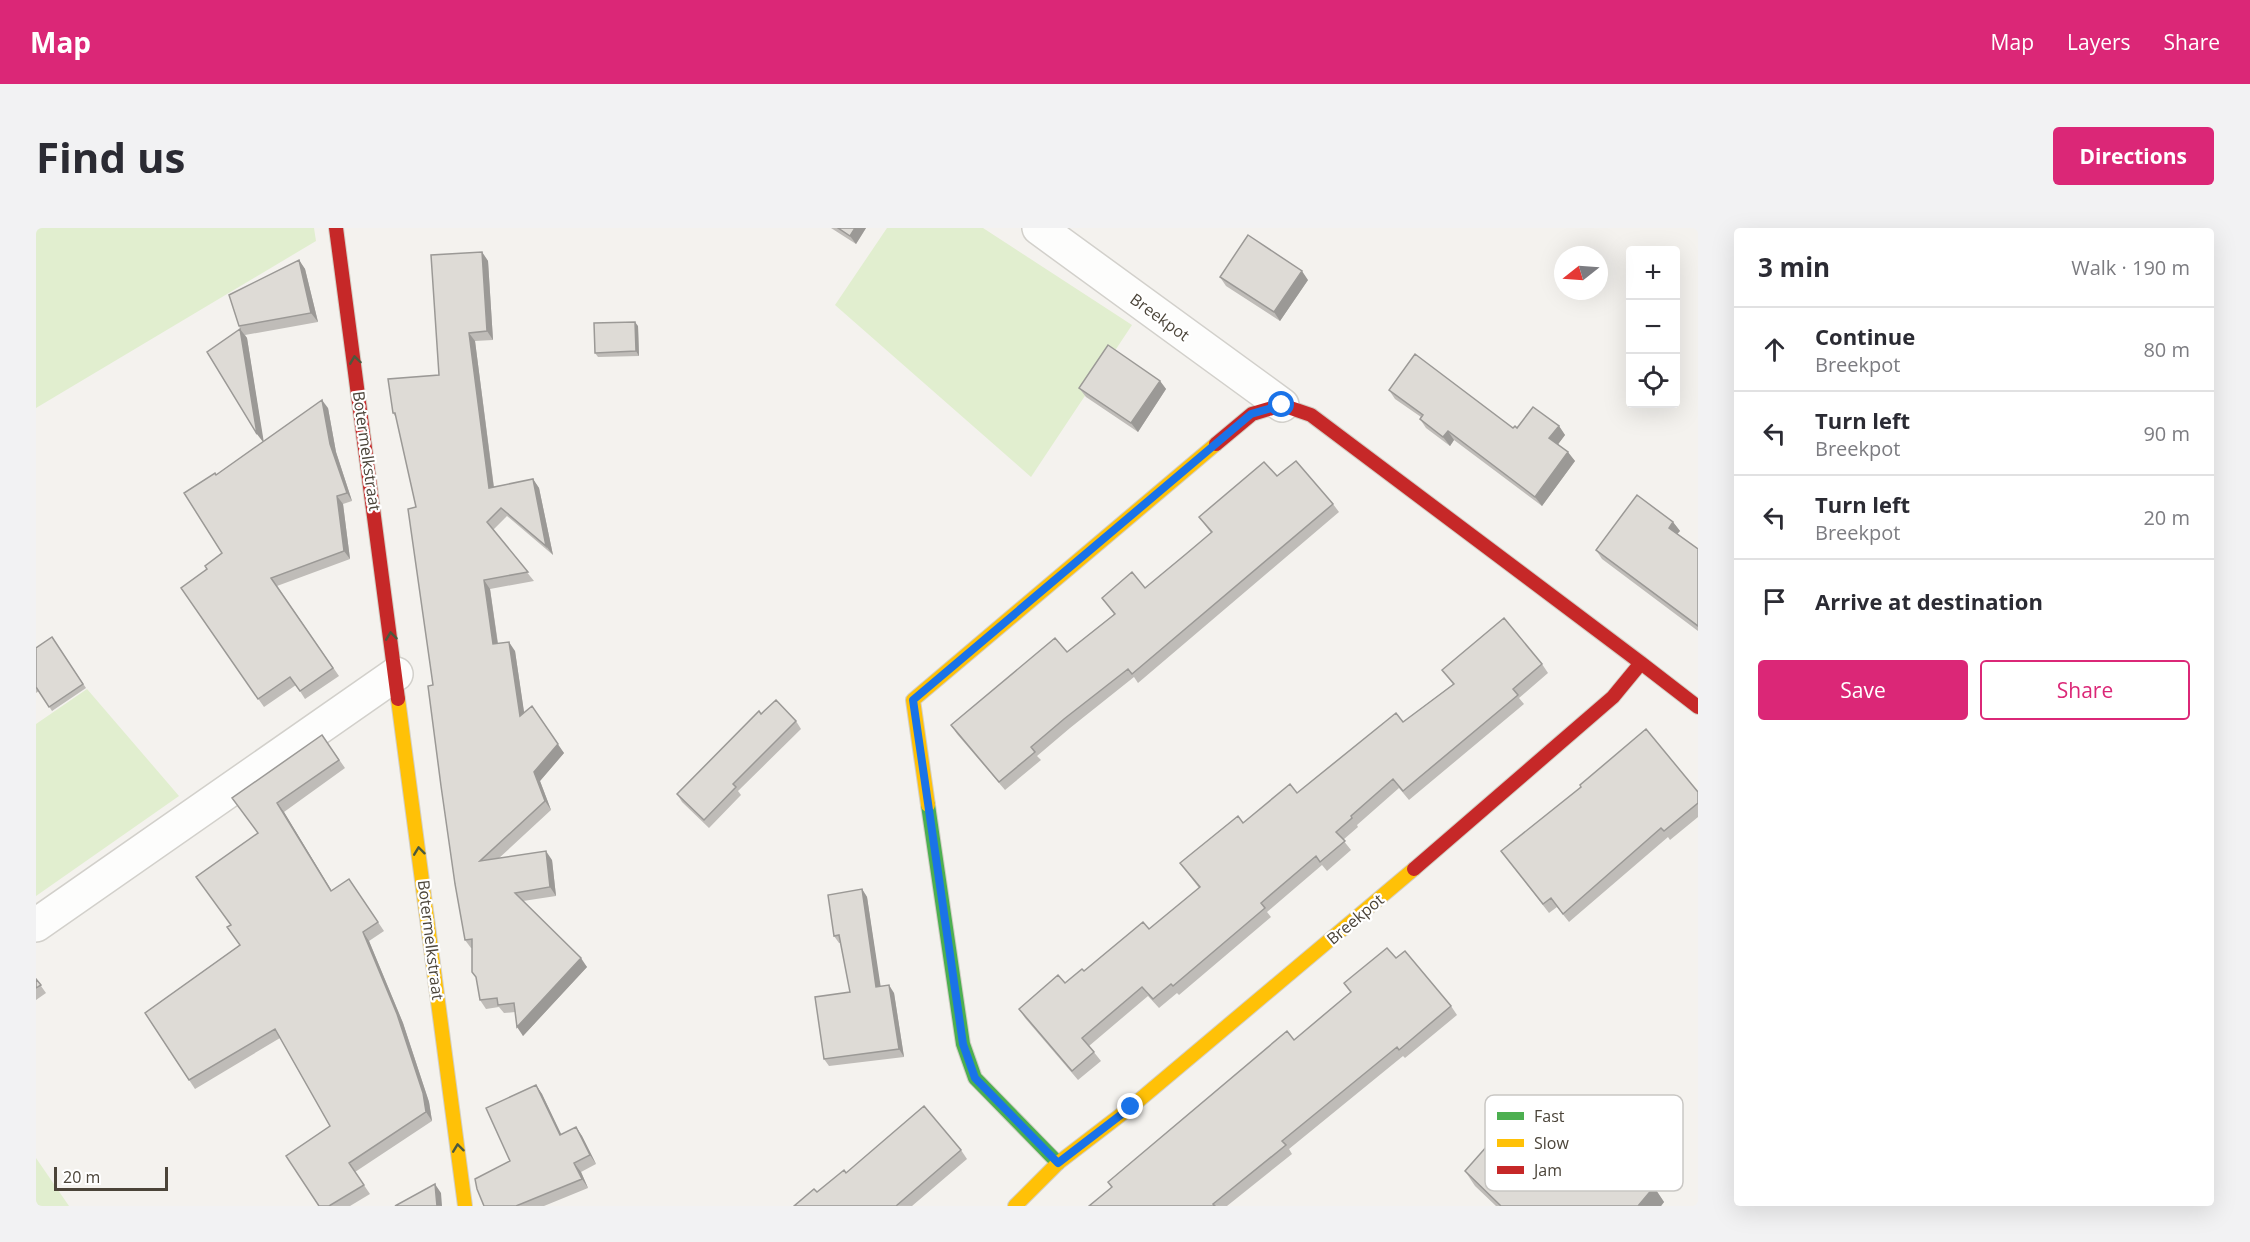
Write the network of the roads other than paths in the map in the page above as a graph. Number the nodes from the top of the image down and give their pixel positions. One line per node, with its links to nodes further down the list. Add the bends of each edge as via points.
1 (336, 228): 5 (street, Botermelkstraat, one-way to 1)
2 (1039, 228): 3 (street, Breekpot)
3 (1282, 405): 4 (street, Breekpot, via 1311,415); 8 (street, via 1251,414 913,700 963,1044 975,1078)
4 (1641, 663): 6 (street, Breekpot); 8 (street, Breekpot, via 1613,697 1378,900 1131,1107)
5 (396, 674): 7 (street); 9 (street, Botermelkstraat, one-way to 5)
6 (1698, 707)
7 (36, 925)
8 (1058, 1163): 10 (street, Breekpot)
9 (465, 1206)
10 (1015, 1206)

